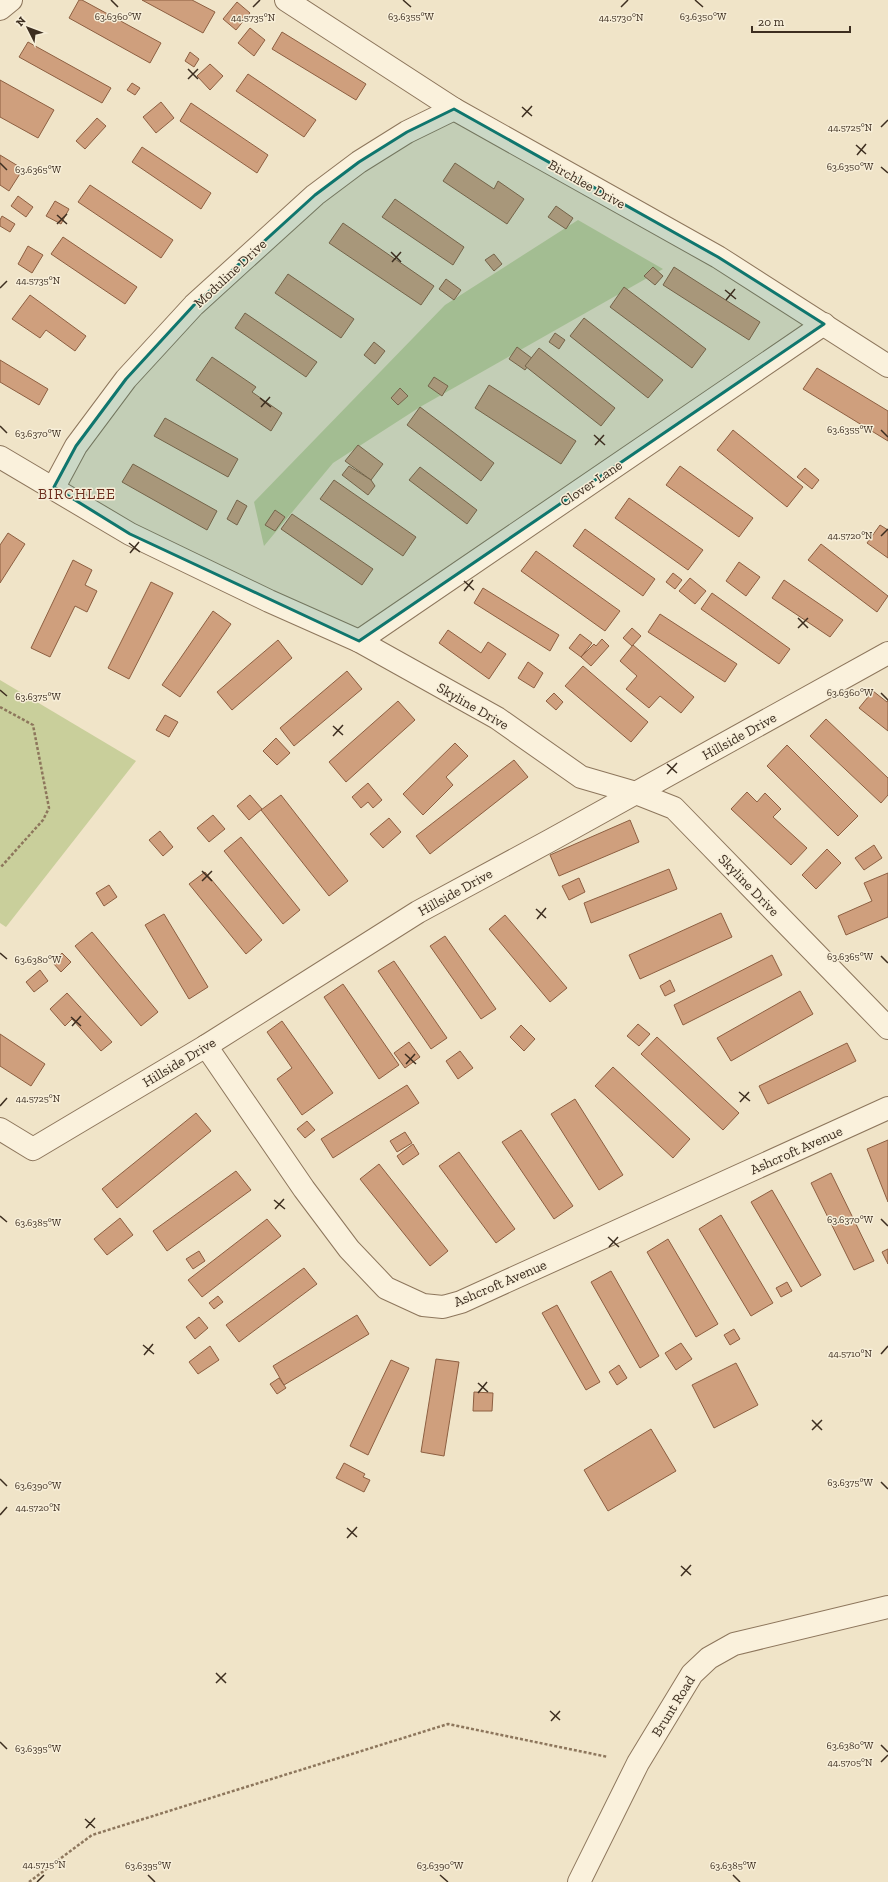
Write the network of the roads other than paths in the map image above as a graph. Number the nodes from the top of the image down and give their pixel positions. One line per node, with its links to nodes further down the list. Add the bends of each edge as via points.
1 (11, 0): 3 (street)
2 (286, 0): 4 (street, Birchlee Drive)
3 (0, 9)
4 (454, 109): 5 (street, Birchlee Drive, via 718,257); 8 (street, Moduline Drive, via 406,132 359,162 315,195 194,306 126,380 76,446)
5 (824, 324): 6 (street, Birchlee Drive); 9 (street, Clover Lane)
6 (888, 366)
7 (0, 457): 8 (street, Skyline Drive)
8 (54, 487): 9 (street, Skyline Drive, via 130,534)
9 (359, 642): 11 (street, Skyline Drive, via 497,718 581,777)
10 (888, 653): 11 (street, Hillside Drive)
11 (636, 792): 12 (street, Skyline Drive, via 674,808); 13 (street, Hillside Drive, via 418,912)
12 (888, 1028)
13 (206, 1046): 14 (street, Ashcroft Avenue, via 304,1189 349,1249 386,1288 423,1305 443,1307 461,1302); 15 (street, Hillside Drive, via 33,1149)
14 (888, 1108)
15 (0, 1130)
16 (888, 1607): 17 (street, Brunt Road, via 734,1644 709,1658 692,1674 638,1764)
17 (579, 1882)

